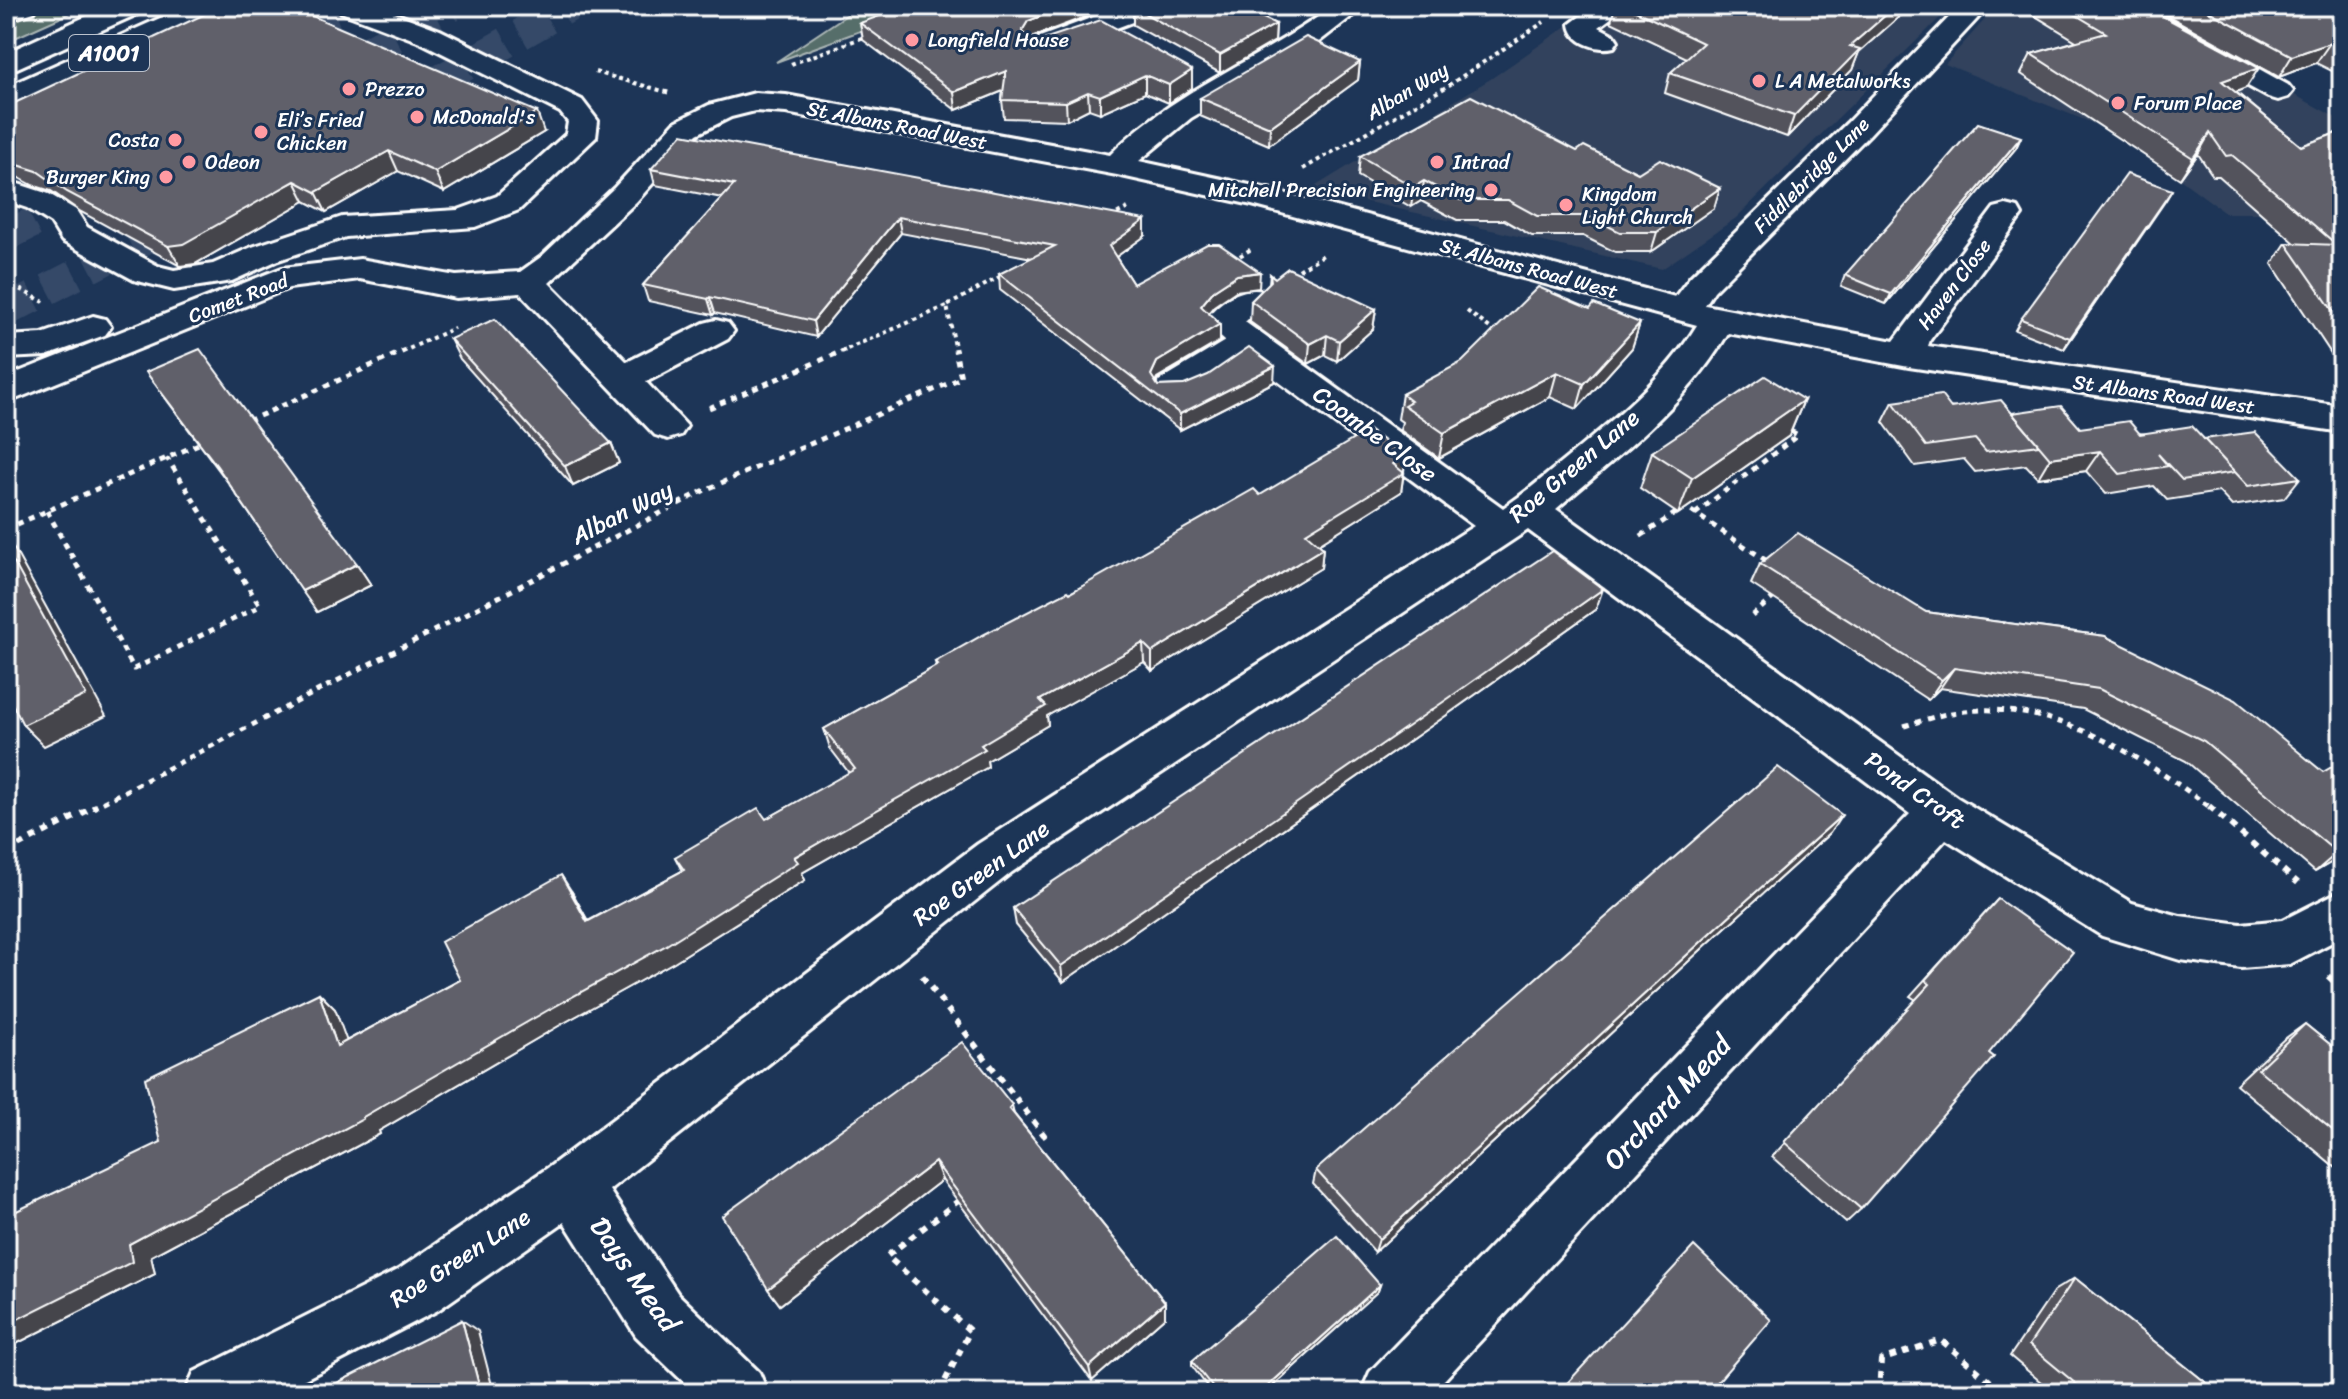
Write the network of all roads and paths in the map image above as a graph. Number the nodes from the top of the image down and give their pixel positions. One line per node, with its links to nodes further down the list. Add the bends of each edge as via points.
1 (24, 6): 10 (street)
2 (132, 6): 18 (street, A1001)
3 (210, 6): 22 (street, A1001)
4 (350, 6): 12 (street); 24 (street, via 346,18 444,62 454,75 561,117)
5 (1149, 6): 13 (street)
6 (1351, 6): 25 (street, via 1301,42 1207,81)
7 (1613, 6): 16 (street, via 1584,24 1585,31)
8 (1975, 6): 42 (street, Fiddlebridge Lane, via 1702,284)
9 (2124, 6): 21 (street)
10 (6, 13)
11 (1556, 14): 28 (path, Alban Way, via 1446,87)
12 (408, 16): 24 (street, via 571,106 583,121)
13 (1105, 24): 15 (street); 17 (street)
14 (872, 34): 19 (path)
15 (1132, 39)
16 (1604, 41)
17 (1040, 47)
18 (6, 64)
19 (783, 67)
20 (591, 71): 23 (path)
21 (2278, 91)
22 (6, 98)
23 (720, 111): 25 (street, St Albans Road West, via 755,102 786,104); 37 (street, via 686,128)
24 (581, 137): 35 (street, via 508,203 463,220 342,227)
25 (1117, 166): 26 (street, St Albans Road West)
26 (1180, 180): 28 (street, St Albans Road West); 30 (path)
27 (6, 190): 35 (street, via 38,201 64,217 74,234 146,273 174,280)
28 (1257, 196): 42 (street, St Albans Road West)
29 (2006, 215): 47 (street, Haven Close, via 1912,339)
30 (1109, 218)
31 (1253, 248): 33 (path)
32 (1329, 251): 38 (path)
33 (1226, 265)
34 (1014, 269): 40 (path)
35 (220, 274): 46 (street, via 46,345)
36 (6, 282): 39 (path)
37 (534, 288): 48 (street); 50 (street, Comet Road, via 456,287 360,269 282,278); 52 (path)
38 (1251, 299): 45 (street, Coombe Close, via 1222,322)
39 (49, 305)
40 (947, 306): 53 (path); 67 (path, Alban Way, via 961,378 705,490)
41 (1467, 311): 44 (path)
42 (1701, 315): 47 (street, St Albans Road West); 59 (street, Roe Green Lane, via 1689,366 1601,449)
43 (716, 331): 48 (street)
44 (1503, 337)
45 (1249, 342): 49 (street); 59 (street, Coombe Close)
46 (6, 347)
47 (1909, 355): 51 (street, St Albans Road West)
48 (622, 379): 53 (street)
49 (1195, 385)
50 (6, 391)
51 (2342, 419)
52 (238, 426)
53 (668, 426)
54 (1784, 427): 58 (path, via 1798,435)
55 (209, 439): 56 (path)
56 (167, 458): 57 (path); 57 (path, via 260,606 134,669)
57 (47, 511): 60 (path)
58 (1695, 514): 61 (path, via 1685,507); 62 (path)
59 (1515, 518): 61 (street, Pond Croft); 69 (street, Roe Green Lane, via 995,858)
60 (6, 529)
61 (1601, 563): 64 (street, Pond Croft)
62 (1783, 571)
63 (1784, 589): 64 (path)
64 (1715, 646): 65 (street, Pond Croft)
65 (1853, 747): 66 (street, Pond Croft); 68 (path, via 1934,713 2015,711 2071,724 2147,762 2207,804)
66 (1942, 812): 68 (street, Pond Croft, via 2119,921 2180,938 2241,946 2290,942); 76 (street, Orchard Mead)
67 (6, 852)
68 (2338, 914)
69 (892, 938): 70 (path, via 1044,1135); 71 (street, Roe Green Lane)
70 (1020, 1153)
71 (572, 1184): 73 (street, Roe Green Lane, via 418,1290); 74 (street, Days Mead, via 657,1315)
72 (971, 1191): 75 (path, via 887,1256 970,1331)
73 (215, 1393)
74 (738, 1393)
75 (939, 1393)
76 (1391, 1393)
77 (1879, 1393): 78 (path, via 1881,1360 1941,1340)
78 (2004, 1393)

